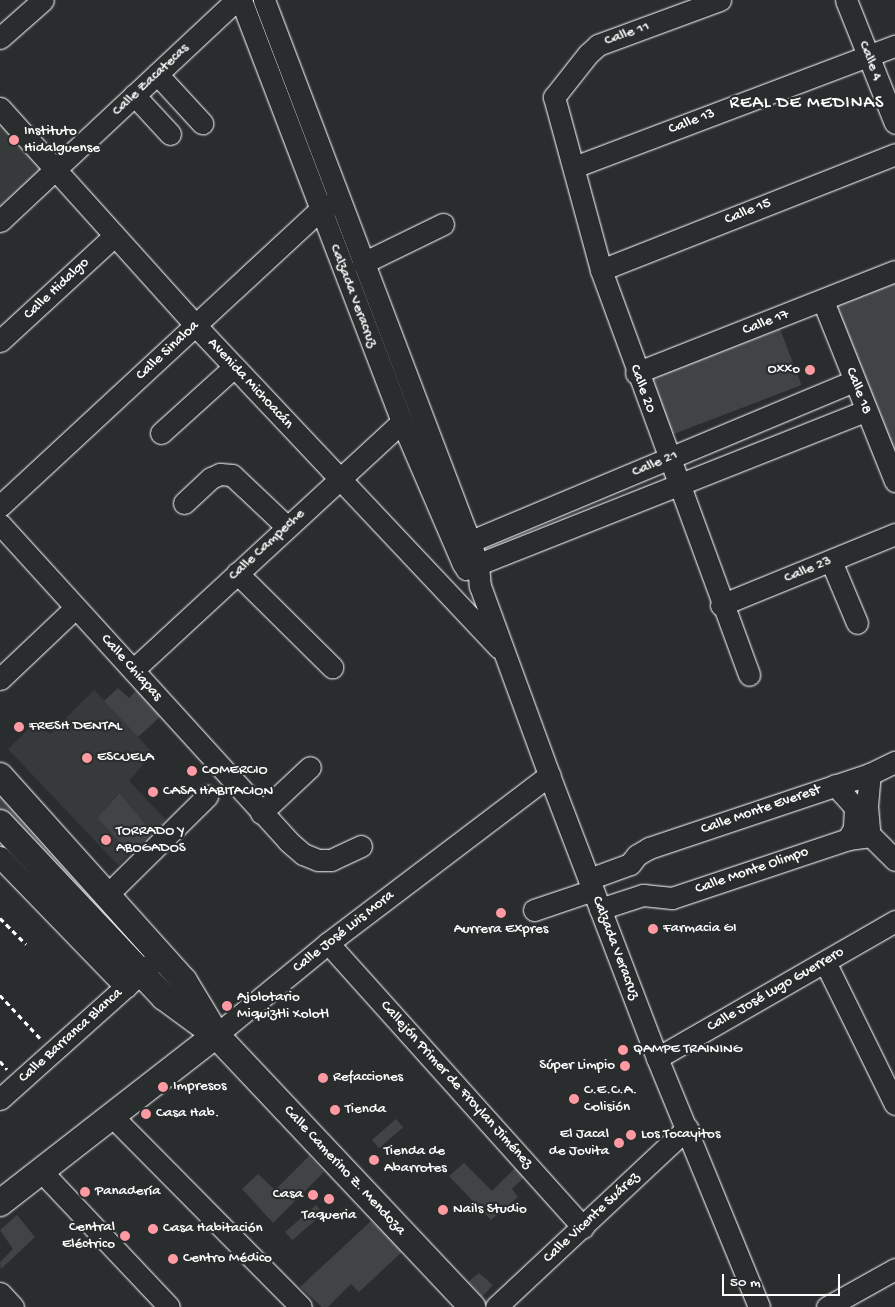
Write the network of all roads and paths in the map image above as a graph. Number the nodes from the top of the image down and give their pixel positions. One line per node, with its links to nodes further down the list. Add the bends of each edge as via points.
1 (43, 0): 7 (street)
2 (236, 0): 10 (street, Calle Zacatecas)
3 (241, 0): 21 (street, Calzada Veracruz)
4 (264, 0): 20 (street, Calzada Veracruz)
5 (720, 0): 12 (street, Calle 11, via 598,45)
6 (846, 0): 9 (street, Calle 4)
7 (0, 38)
8 (895, 46): 9 (street, Calle 13)
9 (868, 56): 15 (street, Calle 4); 18 (street, Calle 13)
10 (157, 74): 11 (street, Calle Zacatecas); 14 (street)
11 (134, 95): 16 (street); 19 (street, Calle Zacatecas)
12 (554, 97): 18 (street, Calle 20)
13 (0, 108): 19 (street, Avenida Michoacán)
14 (202, 123)
15 (895, 123)
16 (170, 134)
17 (895, 154): 26 (street, Calle 15)
18 (574, 167): 26 (street, Calle 20)
19 (56, 169): 22 (street, Calle Zacatecas); 24 (street, Avenida Michoacán)
20 (340, 200): 21 (street, Calle Sinaloa); 25 (street, Calzada Veracruz)
21 (320, 210): 29 (street, Calle Sinaloa); 35 (street, Calzada Veracruz)
22 (0, 221)
23 (443, 224): 25 (street)
24 (114, 236): 29 (street, Avenida Michoacán); 30 (street, Calle Hidalgo)
25 (363, 264): 46 (street, Calzada Veracruz)
26 (601, 270): 32 (street, Calle 20)
27 (895, 271): 28 (street, Calle 17)
28 (823, 300): 32 (street, Calle 17); 33 (street, Calle 18)
29 (196, 326): 31 (street, Avenida Michoacán); 42 (street, Calle Sinaloa)
30 (0, 341)
31 (234, 367): 36 (street); 38 (street, Avenida Michoacán)
32 (636, 373): 37 (street, Calle 20)
33 (854, 381): 34 (street, Calle 18); 37 (street, Calle 21)
34 (865, 411): 39 (street, Calle 18); 40 (street, Calle 21)
35 (402, 422): 38 (street, Calle Campeche); 46 (street, Calzada Veracruz)
36 (161, 432)
37 (667, 458): 40 (street, Calle 20); 46 (street, Calle 21)
38 (339, 480): 44 (street, Calle Campeche); 53 (street, Avenida Michoacán)
39 (895, 481)
40 (678, 486): 48 (street, Calle 21); 50 (street, Calle 20)
41 (184, 503): 44 (street, via 211,478 220,474 232,475)
42 (0, 506)
43 (0, 524): 51 (street, Calle Chiapas)
44 (287, 527): 49 (street, Calle Campeche)
45 (895, 534): 47 (street, Calle 23)
46 (463, 545): 48 (street, Calzada Veracruz)
47 (831, 561): 50 (street, Calle 23); 52 (street)
48 (472, 567): 53 (street, Calzada Veracruz)
49 (237, 573): 54 (street); 55 (street, Calle Campeche)
50 (721, 605): 56 (street, Calle 20)
51 (76, 608): 55 (street, Calle Chiapas); 57 (street)
52 (856, 623)
53 (505, 654): 62 (street, Calzada Veracruz)
54 (332, 667)
55 (133, 670): 65 (street, Calle Chiapas)
56 (749, 675)
57 (0, 679)
58 (895, 762): 60 (street, Calle Monte Everest)
59 (310, 767): 65 (street)
60 (870, 774): 63 (street, Calle Monte Everest); 67 (street, via 867,806)
61 (0, 776): 74 (main road)
62 (549, 776): 73 (street, Calzada Veracruz); 79 (street, Calle José Luis Mora)
63 (835, 785): 68 (street, via 855,807 854,828); 72 (street, Calle Monte Everest, via 649,848 637,854)
64 (207, 796): 74 (street)
65 (261, 813): 69 (street, Calle Chiapas, via 303,854 318,860 330,860)
66 (0, 822): 83 (main road)
67 (871, 836): 68 (street, Calle Monte Olimpo); 71 (street)
68 (848, 839): 75 (street, Calle Monte Olimpo, via 672,898)
69 (361, 846)
70 (0, 857): 83 (street)
71 (895, 860)
72 (630, 864): 73 (street, Calle Monte Everest); 75 (street)
73 (594, 893): 75 (street, Calle Monte Olimpo); 76 (street); 87 (street, Calzada Veracruz)
74 (107, 895): 81 (main road)
75 (643, 895)
76 (534, 910)
77 (0, 918): 80 (path)
78 (895, 921): 82 (street, Calle José Lugo Guerrero)
79 (328, 943): 85 (street, Calle José Luis Mora); 94 (street, Callejón Primer de Froylan Jiménez)
80 (26, 944)
81 (161, 955): 83 (street, Calle Barranca Blanca); 85 (main road, via 184,981)
82 (825, 962): 87 (street, Calle José Lugo Guerrero); 89 (street)
83 (134, 980): 85 (main road, via 164,997); 86 (street, Calle Barranca Blanca)
84 (0, 995): 86 (path)
85 (216, 1035): 90 (main road, Calle José Luis Mora); 100 (main road, Calle Camerino Z. Mendoza)
86 (52, 1051): 88 (street, Calle Barranca Blanca)
87 (657, 1058): 91 (street, Calzada Veracruz)
88 (0, 1099)
89 (895, 1104)
90 (111, 1116): 92 (main road, Calle José Luis Mora); 99 (street)
91 (687, 1128): 94 (street, Calle Vicente Suárez); 102 (street, Calzada Veracruz)
92 (42, 1172): 93 (main road, Calle José Luis Mora); 98 (street)
93 (0, 1203)
94 (583, 1227): 101 (street, Calle Vicente Suárez)
95 (895, 1269): 103 (street)
96 (0, 1293): 97 (street)
97 (13, 1307)
98 (169, 1307)
99 (301, 1307)
100 (472, 1307)
101 (496, 1307)
102 (759, 1307)
103 (827, 1307)

